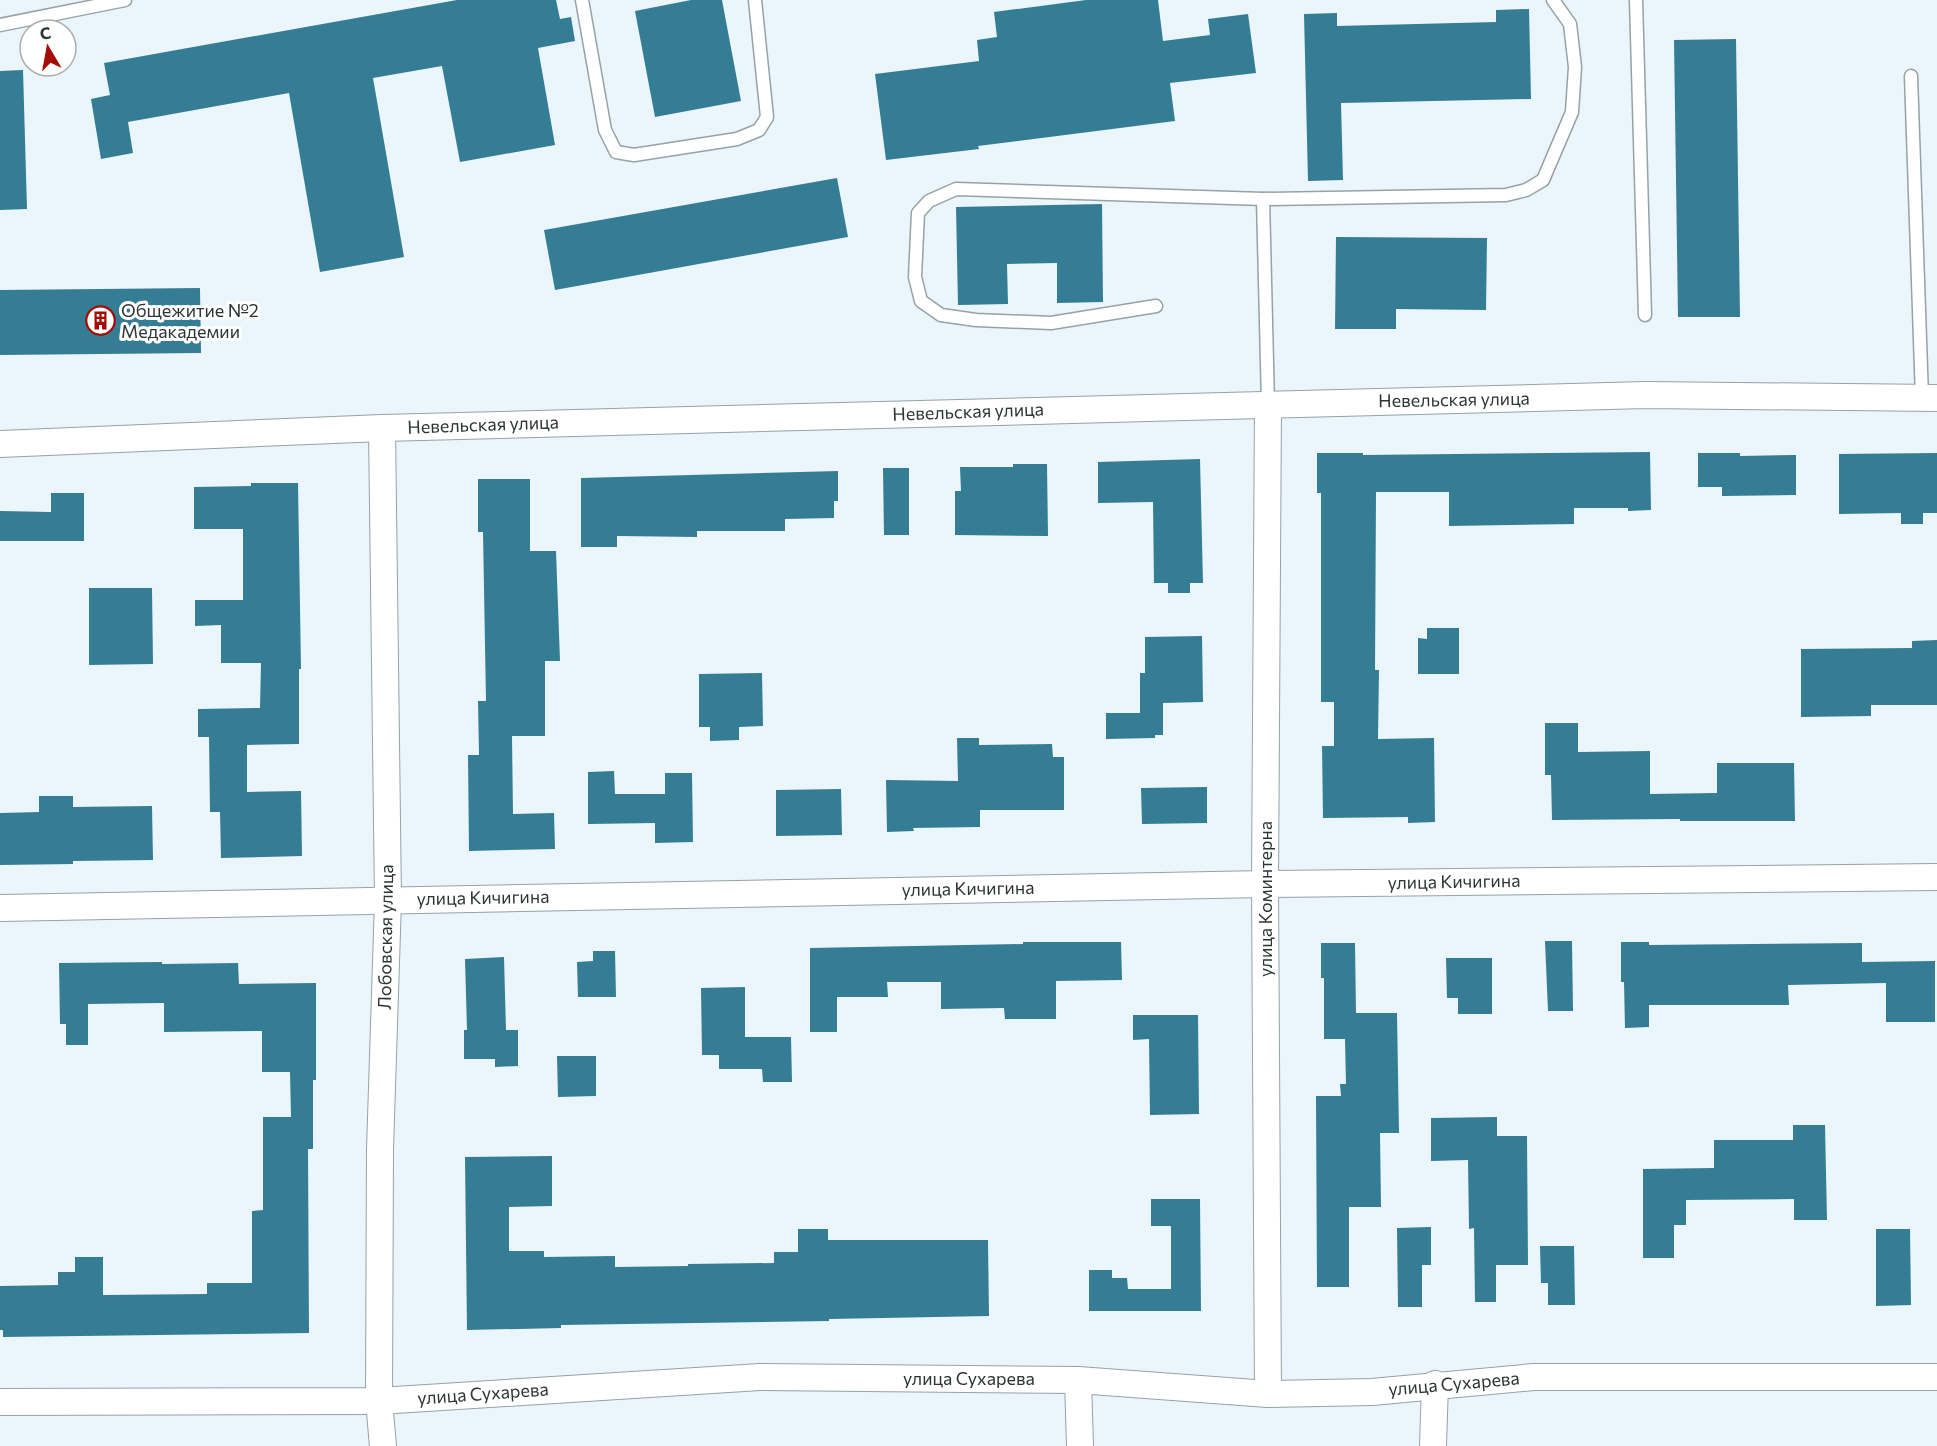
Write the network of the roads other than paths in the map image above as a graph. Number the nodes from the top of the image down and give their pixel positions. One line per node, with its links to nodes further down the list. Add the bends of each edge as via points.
1 (125, 0): 6 (lane)
2 (582, 0): 3 (lane, via 605,130 616,152 633,155 737,139 759,130 767,117)
3 (755, 0)
4 (1552, 0): 8 (lane, via 1570,24 1575,67 1572,112 1543,180 1506,195)
5 (1636, 0): 10 (lane)
6 (0, 25)
7 (1911, 76): 11 (lane)
8 (1263, 199): 9 (lane, via 956,189 929,201 918,213 915,277 921,301 941,315 1051,322); 12 (lane)
9 (1156, 306)
10 (1645, 315)
11 (1930, 398): 12 (street, Невельская улица, via 1646,395)
12 (1268, 404): 13 (street, Невельская улица); 16 (street, улица Коминтерна)
13 (382, 428): 14 (street, Невельская улица); 17 (street, Лобовская улица)
14 (0, 444)
15 (1937, 877): 16 (street, улица Кичигина)
16 (1265, 884): 17 (street, улица Кичигина); 22 (street, улица Коминтерна)
17 (388, 900): 18 (street, улица Кичигина); 23 (street, Лобовская улица, via 380,1150)
18 (0, 908)
19 (1937, 1377): 21 (street, улица Сухарева, via 1534,1377)
20 (1078, 1380): 22 (street, улица Сухарева); 23 (street, улица Сухарева, via 760,1377); 26 (street)
21 (1435, 1384): 22 (street, улица Сухарева, via 1372,1392); 27 (street)
22 (1268, 1394)
23 (379, 1401): 24 (street, улица Сухарева); 25 (street, Лобовская улица)
24 (0, 1402)
25 (383, 1446)
26 (1080, 1446)
27 (1433, 1446)

